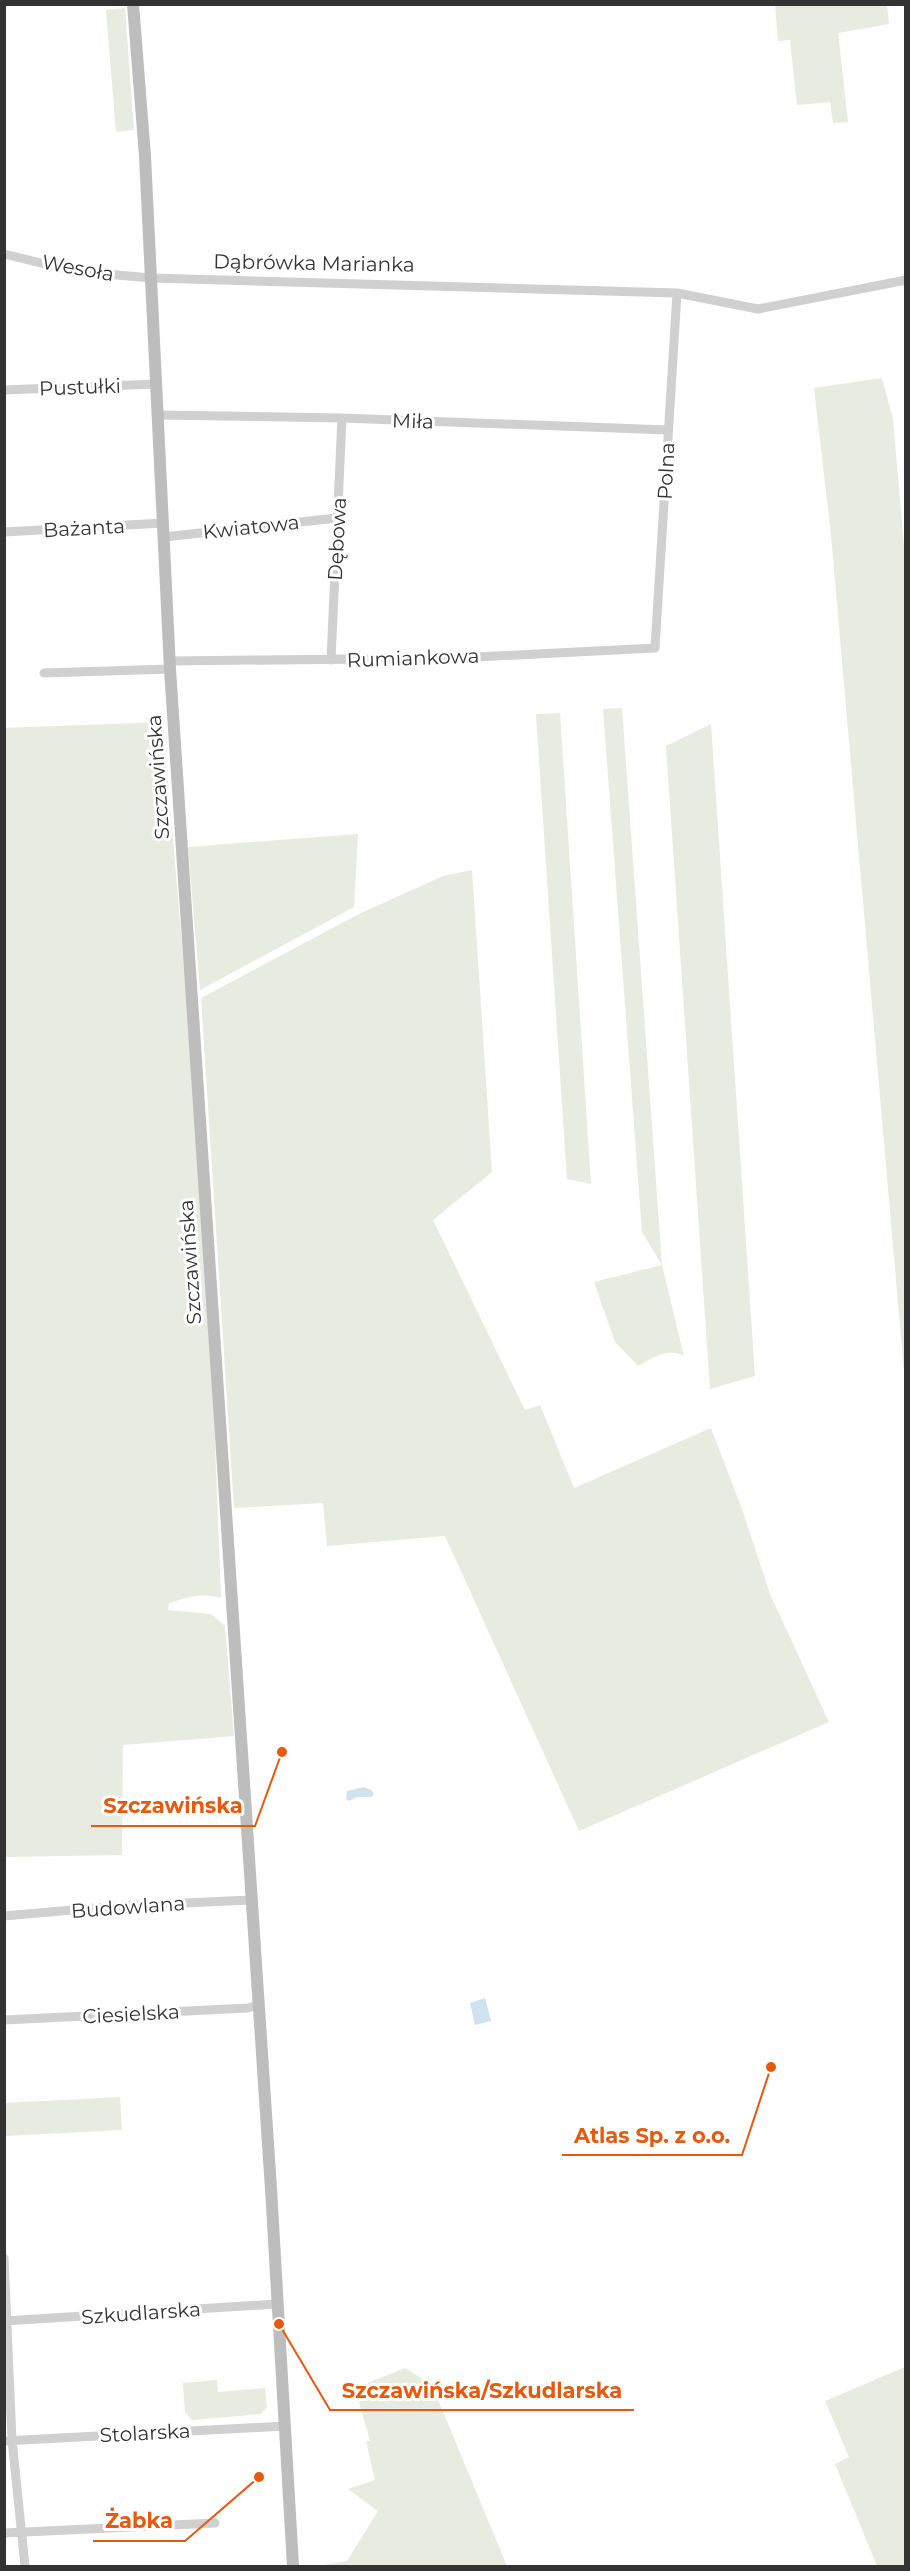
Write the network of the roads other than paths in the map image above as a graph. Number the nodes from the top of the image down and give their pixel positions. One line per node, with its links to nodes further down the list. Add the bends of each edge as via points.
1 (133, 4): 3 (street)
2 (4, 254): 3 (street, Wesoła, via 73,271)
3 (151, 278): 5 (street, Dąbrówka Marianka); 6 (street, Szczawińska)
4 (906, 280): 5 (street, Dąbrówka Marianka, via 768,308 748,309)
5 (677, 293): 10 (street, Polna)
6 (156, 384): 7 (street, Pustułki); 8 (street, Szczawińska)
7 (4, 390)
8 (158, 415): 9 (street, Miła); 12 (street, Szczawińska)
9 (342, 418): 10 (street, Miła); 11 (street, Dębowa)
10 (668, 430): 15 (street, Polna)
11 (338, 518): 14 (street, Kwiatowa); 16 (street, Dębowa)
12 (163, 524): 13 (street, Bażanta); 14 (street, Szczawińska)
13 (4, 532)
14 (164, 537): 17 (street, Szczawińska)
15 (655, 648): 16 (street, Rumiankowa)
16 (332, 660): 17 (street, Rumiankowa)
17 (170, 665): 18 (street, Rumiankowa); 19 (street, Szczawińska)
18 (44, 673)
19 (251, 1900): 20 (street, Budowlana); 21 (street, Szczawińska)
20 (4, 1916)
21 (258, 2005): 22 (street, Ciesielska); 24 (street, Szczawińska)
22 (4, 2020)
23 (4, 2258): 25 (street)
24 (277, 2304): 25 (street, Szkudlarska); 26 (street, Szczawińska)
25 (6, 2321): 27 (street)
26 (285, 2426): 27 (street, Stolarska); 32 (street, Szczawińska)
27 (8, 2440): 29 (street)
28 (215, 2523): 29 (street)
29 (22, 2532): 30 (street); 31 (street)
30 (4, 2533)
31 (25, 2566)
32 (293, 2566)

